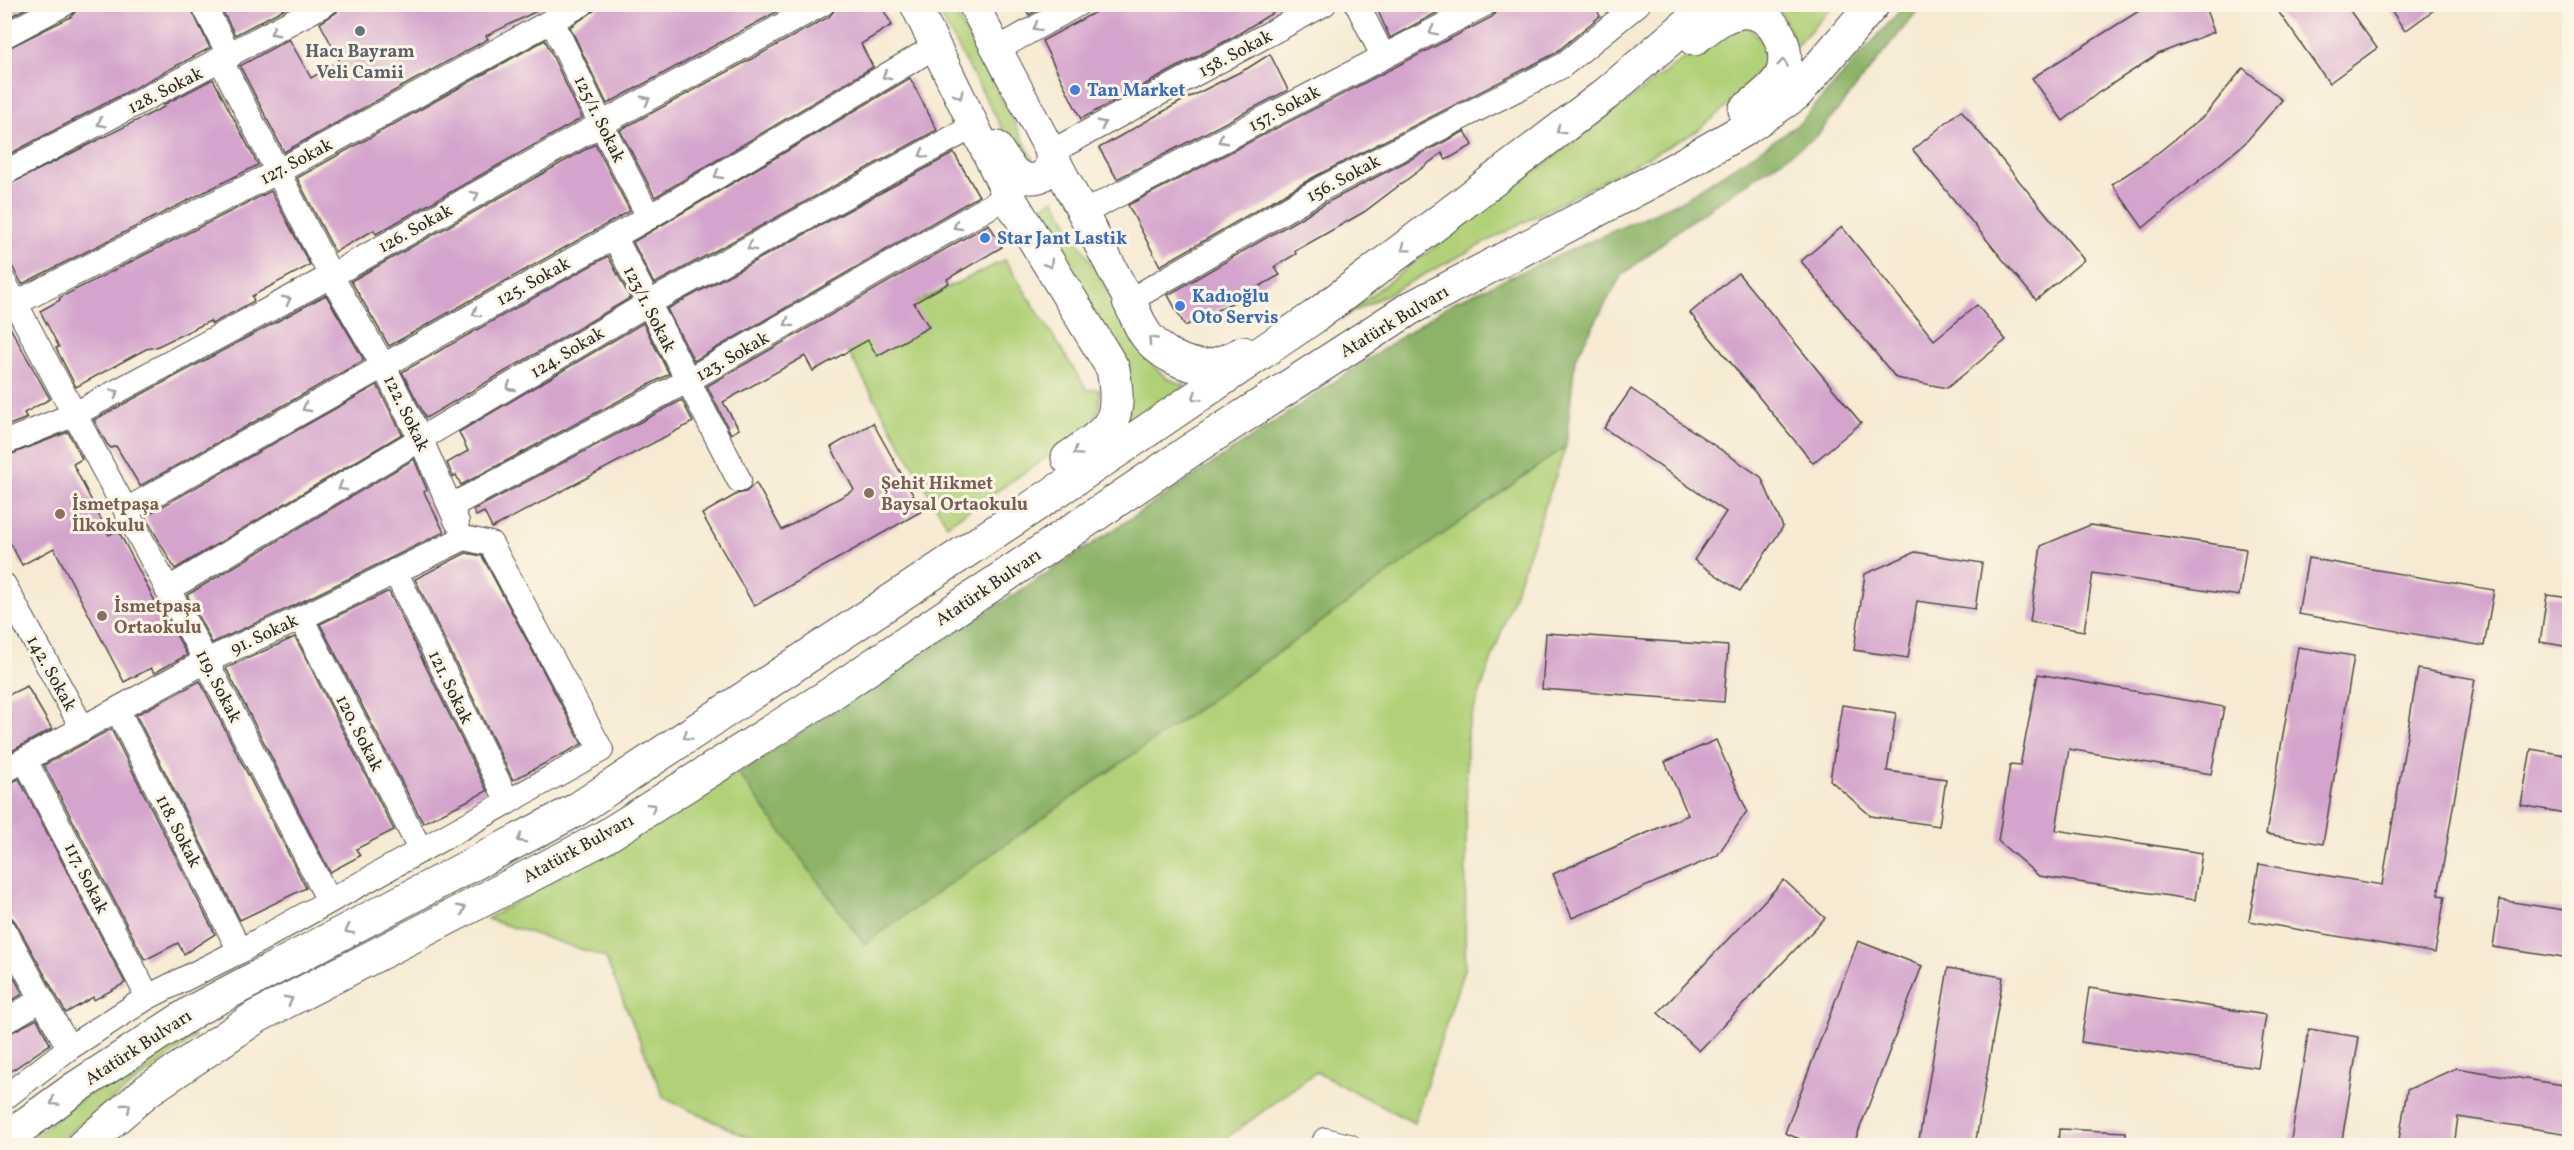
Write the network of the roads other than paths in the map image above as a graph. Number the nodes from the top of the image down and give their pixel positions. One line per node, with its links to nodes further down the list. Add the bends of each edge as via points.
1 (64, 4): 16 (street)
2 (203, 4): 20 (street, 122. Sokak)
3 (325, 4): 20 (street, 128. Sokak, one-way to 20)
4 (582, 4): 15 (street, 127. Sokak)
5 (822, 4): 22 (street, 126. Sokak, one-way to 5)
6 (915, 4): 17 (main road)
7 (973, 4): 18 (main road)
8 (1078, 4): 18 (street, one-way to 18)
9 (1324, 4): 24 (street, 158. Sokak, one-way to 9)
10 (1357, 4): 19 (street)
11 (1485, 4): 19 (street, 157. Sokak, one-way to 19)
12 (1638, 4): 34 (street, 156. Sokak, via 1562,66 1321,189)
13 (1711, 4): 21 (highway, Atatürk Bulvarı)
14 (1873, 4): 27 (highway, Atatürk Bulvarı, via 1796,94 1743,130)
15 (552, 21): 22 (street, 125/1. Sokak); 25 (street, 127. Sokak)
16 (4, 36)
17 (936, 46): 23 (main road, one-way to 23); 30 (street, 125. Sokak, one-way to 30)
18 (996, 50): 24 (main road)
19 (1383, 56): 29 (street, 157. Sokak, one-way to 29)
20 (225, 58): 25 (street, 122. Sokak); 26 (street, 128. Sokak, one-way to 26)
21 (1606, 94): 27 (highway, one-way to 21, via 1684,146 1737,117 1764,96 1783,72 1784,48 1776,28 1761,17 1742,12 1719,20 1652,74); 37 (highway, Atatürk Bulvarı, one-way to 37)
22 (601, 124): 30 (street, 125/1. Sokak); 32 (street, 126. Sokak, one-way to 22)
23 (974, 126): 24 (main road, via 1023,178 1034,179 1043,174); 28 (main road); 35 (street, 124. Sokak, one-way to 35)
24 (1051, 152): 29 (main road)
25 (279, 171): 32 (street, 122. Sokak); 36 (street, 127. Sokak)
26 (4, 173)
27 (1648, 182): 68 (highway, Atatürk Bulvarı, one-way to 27, via 148,1090 256,1017 603,838 826,698 1194,448 1409,309)
28 (1008, 196): 39 (street, 123. Sokak, one-way to 39); 52 (highway, one-way to 52, via 1113,369 1117,389 1112,424 770,662)
29 (1083, 213): 34 (main road)
30 (649, 217): 31 (street, 125. Sokak)
31 (614, 236): 35 (street, 123/1. Sokak); 38 (street, 125. Sokak, one-way to 38)
32 (331, 276): 38 (street, 122. Sokak); 40 (street, 126. Sokak, one-way to 32)
33 (4, 282): 36 (street, 119. Sokak)
34 (1129, 301): 37 (highway, one-way to 34, via 1210,366 1190,365 1156,345)
35 (647, 304): 39 (street, 123/1. Sokak); 41 (street, 124. Sokak, one-way to 41)
36 (10, 307): 40 (street, 119. Sokak)
37 (1314, 317): 52 (highway, Atatürk Bulvarı, one-way to 52)
38 (383, 364): 41 (street, 122. Sokak); 45 (street, 125. Sokak, one-way to 45)
39 (687, 381): 43 (street, 123/1. Sokak); 44 (street, 123. Sokak)
40 (75, 414): 42 (street, 126. Sokak); 45 (street, 119. Sokak)
41 (421, 440): 44 (street, 122. Sokak); 49 (street, 124. Sokak, one-way to 49)
42 (4, 443)
43 (739, 480)
44 (451, 507): 46 (street, 122. Sokak)
45 (126, 510): 49 (street, 119. Sokak)
46 (464, 538): 47 (street, 91. Sokak); 56 (street, via 491,544 601,750)
47 (395, 571): 50 (street, 91. Sokak); 56 (street, 121. Sokak)
48 (4, 585): 54 (street, 142. Sokak)
49 (167, 590): 51 (street, 119. Sokak)
50 (301, 618): 51 (street, 91. Sokak); 57 (street, 120. Sokak)
51 (206, 661): 53 (street, 91. Sokak); 58 (street, 119. Sokak)
52 (735, 704): 66 (highway, Atatürk Bulvarı, one-way to 66, via 576,810 197,1009)
53 (118, 711): 54 (street, 91. Sokak); 60 (street, 118. Sokak)
54 (83, 729): 55 (street, 91. Sokak)
55 (15, 766): 61 (street, 117. Sokak)
56 (508, 802): 57 (street)
57 (420, 849): 58 (street)
58 (329, 901): 60 (street)
59 (4, 930): 62 (street)
60 (240, 951): 61 (street)
61 (148, 997): 64 (street)
62 (42, 999): 63 (street); 64 (street)
63 (4, 1022)
64 (69, 1048): 65 (street)
65 (4, 1098)
66 (4, 1140)
67 (1323, 1144): 69 (street)
68 (83, 1146)
69 (1349, 1146)

